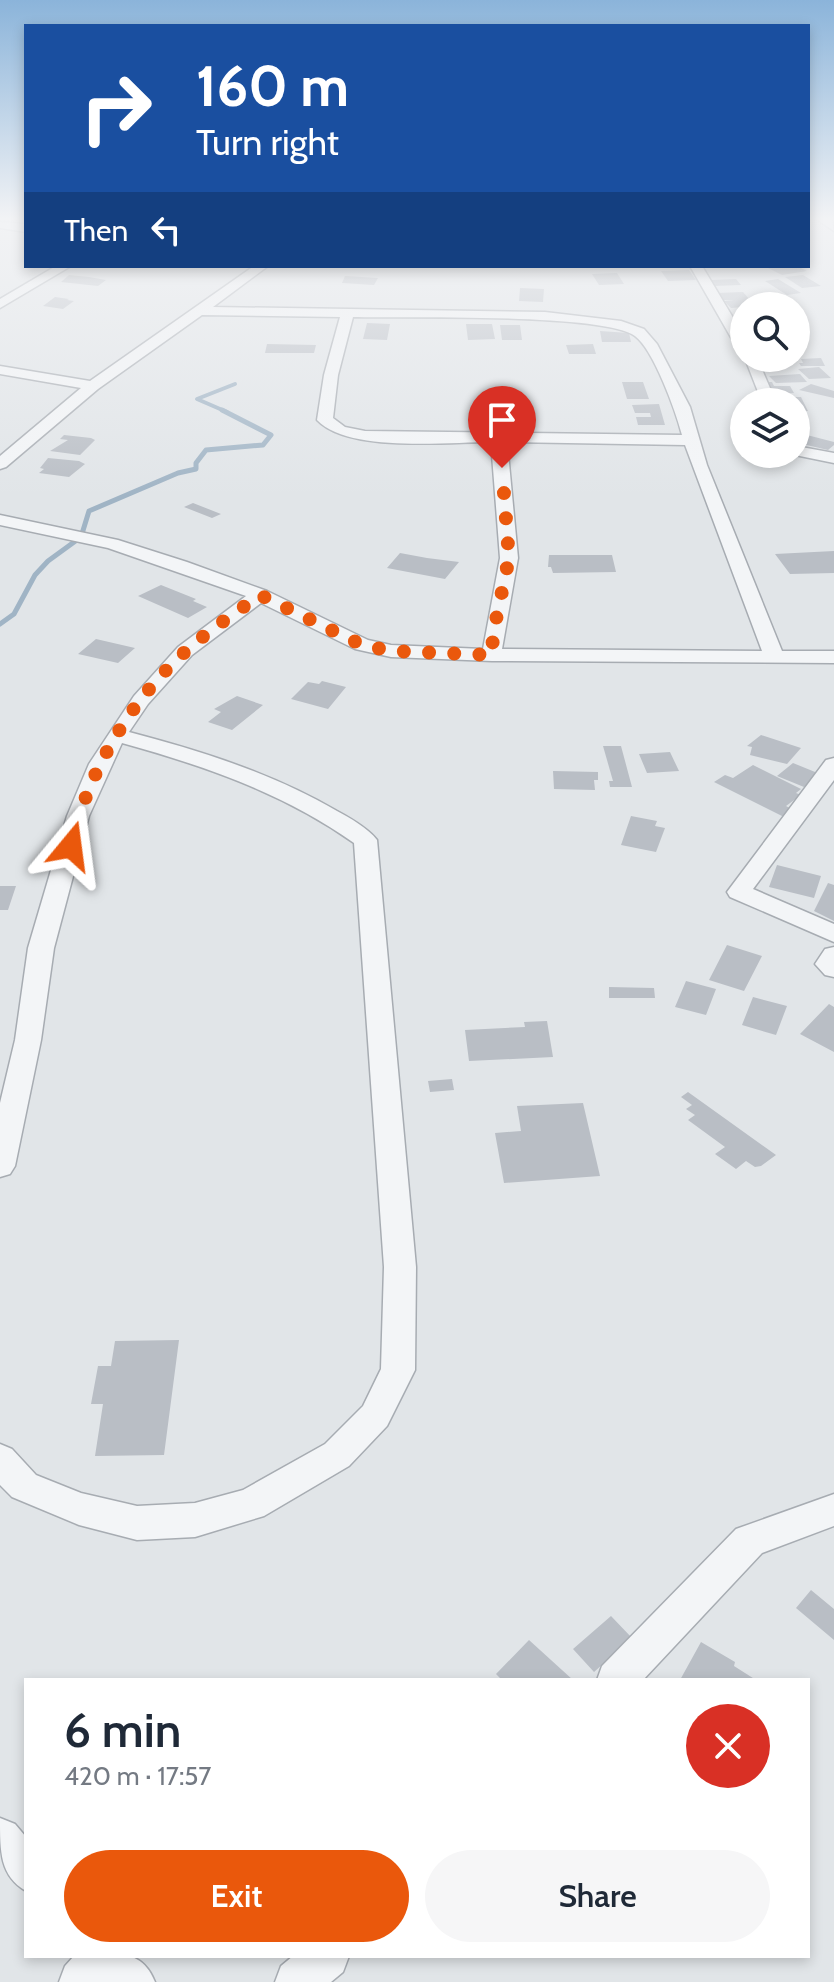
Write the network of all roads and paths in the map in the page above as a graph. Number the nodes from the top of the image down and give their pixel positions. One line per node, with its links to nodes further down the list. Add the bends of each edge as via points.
1 (199, 312): 5 (street)
2 (348, 312): 6 (street, via 325,420 365,436)
3 (372, 312): 7 (street, via 545,316 639,332 682,407)
4 (0, 370): 5 (street)
5 (93, 386): 10 (street)
6 (499, 438): 7 (street); 13 (street, via 509,558)
7 (693, 440): 14 (street)
8 (810, 454): 9 (street)
9 (834, 458)
10 (0, 464)
11 (0, 520): 12 (street, via 112,544)
12 (260, 595): 13 (street, via 362,645); 16 (street, via 185,651)
13 (492, 655): 14 (street)
14 (774, 656): 15 (street)
15 (834, 657)
16 (116, 735): 21 (street, via 78,816 41,948 28,1040); 22 (street, via 187,753 296,796 365,840 400,1267 398,1370 375,1416 337,1455 251,1504 195,1520 137,1523 79,1509 24,1486)
17 (834, 765): 18 (street, via 739,892)
18 (834, 934)
19 (834, 955): 20 (street, via 828,964)
20 (834, 969)
21 (0, 1166)
22 (0, 1460)
23 (834, 1510): 24 (street, via 749,1541)
24 (618, 1678)
25 (0, 1839): 26 (street)
26 (24, 1868)
27 (325, 1958): 28 (street)
28 (297, 1982)

